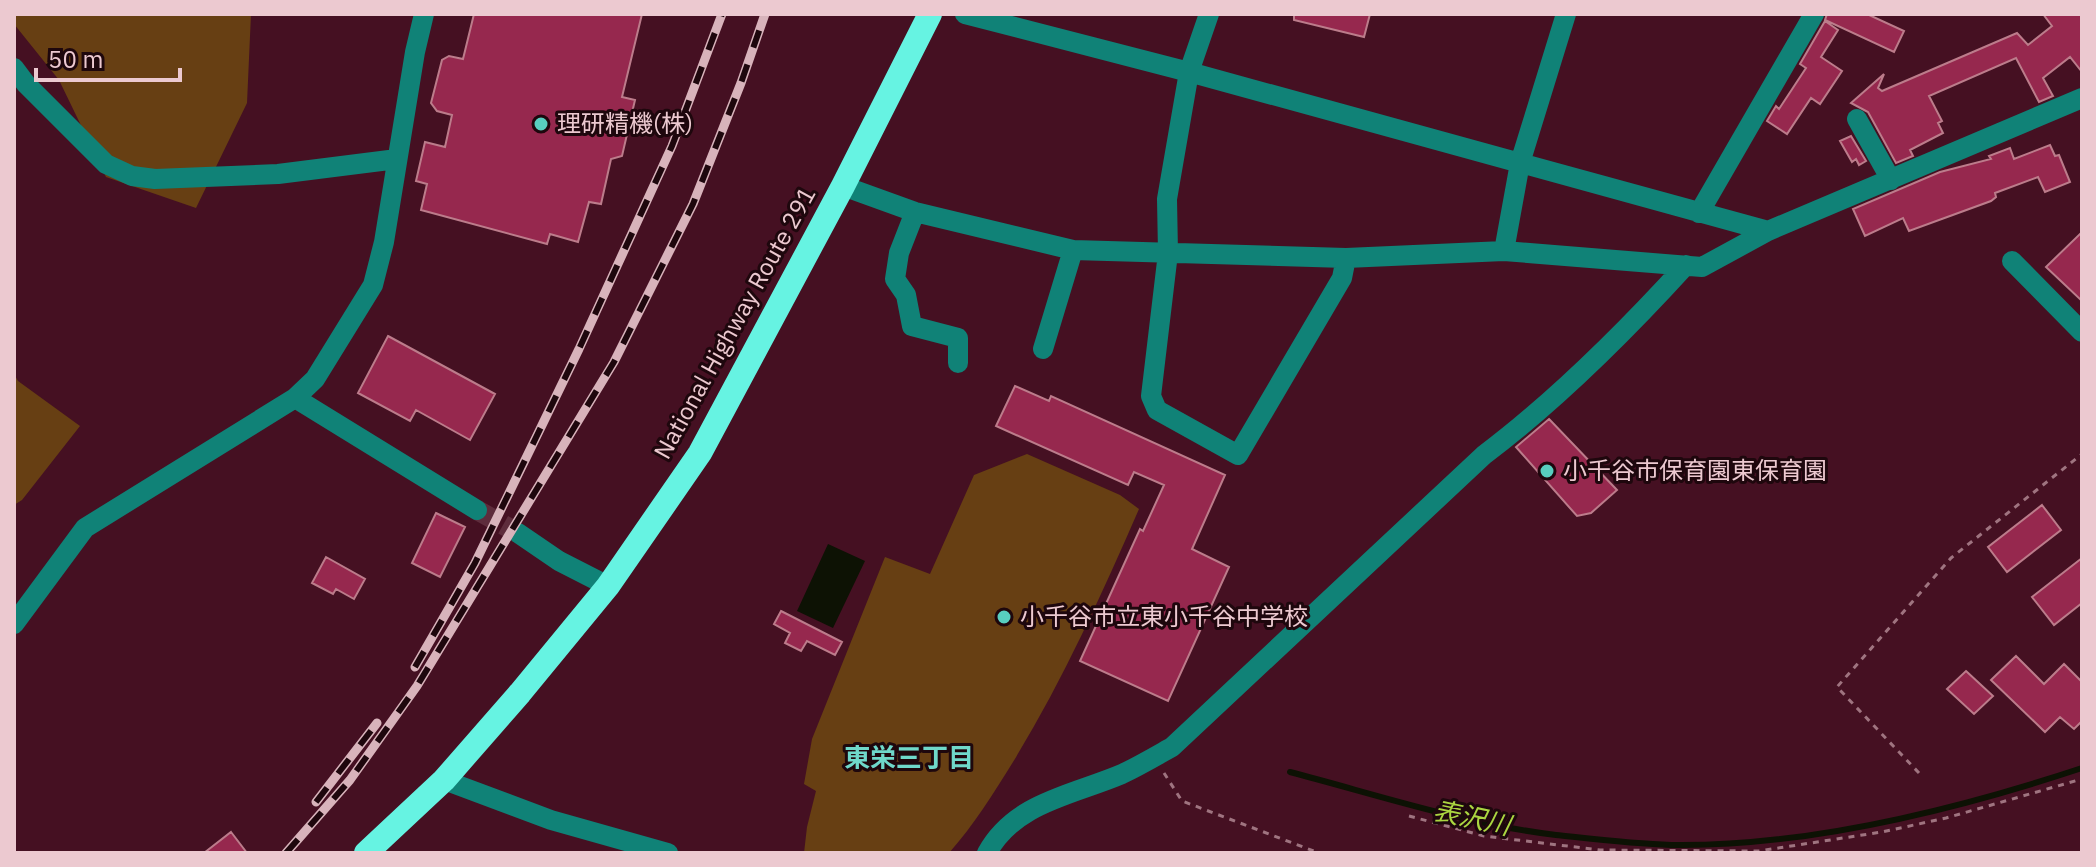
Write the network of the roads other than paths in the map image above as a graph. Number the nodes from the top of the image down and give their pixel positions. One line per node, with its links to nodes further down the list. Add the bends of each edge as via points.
1 (424, 14): 11 (street)
2 (930, 14): 14 (highway, National Highway Route 291)
3 (965, 14): 8 (street)
4 (1209, 14): 8 (street)
5 (1566, 14): 12 (street)
6 (1814, 14): 16 (street)
7 (14, 68): 11 (street, via 106,164 132,176 278,174)
8 (1189, 72): 12 (street); 20 (street, via 1167,199)
9 (2082, 98): 13 (street)
10 (1857, 119): 13 (street)
11 (397, 159): 27 (street, via 373,285 315,379)
12 (1520, 163): 16 (street); 19 (street)
13 (1891, 180): 17 (street)
14 (843, 186): 15 (street); 30 (highway, National Highway Route 291, via 700,453)
15 (915, 212): 18 (street); 26 (street, via 895,279 906,295 912,326 958,338)
16 (1699, 213): 17 (street)
17 (1768, 231): 23 (street, via 1702,267)
18 (1073, 250): 20 (street); 25 (street)
19 (1504, 251): 21 (street); 23 (street)
20 (1168, 253): 21 (street); 21 (street, via 1151,396 1157,410 1238,455 1342,278)
21 (1346, 258)
22 (2012, 261): 24 (street)
23 (1686, 265): 35 (street, via 1602,351 1172,747 1123,774 1043,802 997,834)
24 (2082, 332)
25 (1043, 349)
26 (958, 363)
27 (295, 398): 28 (street); 31 (street, via 85,528)
28 (477, 510)
29 (518, 533): 30 (street)
30 (608, 586): 32 (highway, National Highway Route 291)
31 (14, 624)
32 (444, 780): 33 (highway, National Highway Route 291); 34 (street, via 551,820)
33 (366, 853)
34 (668, 853)
35 (987, 853)

